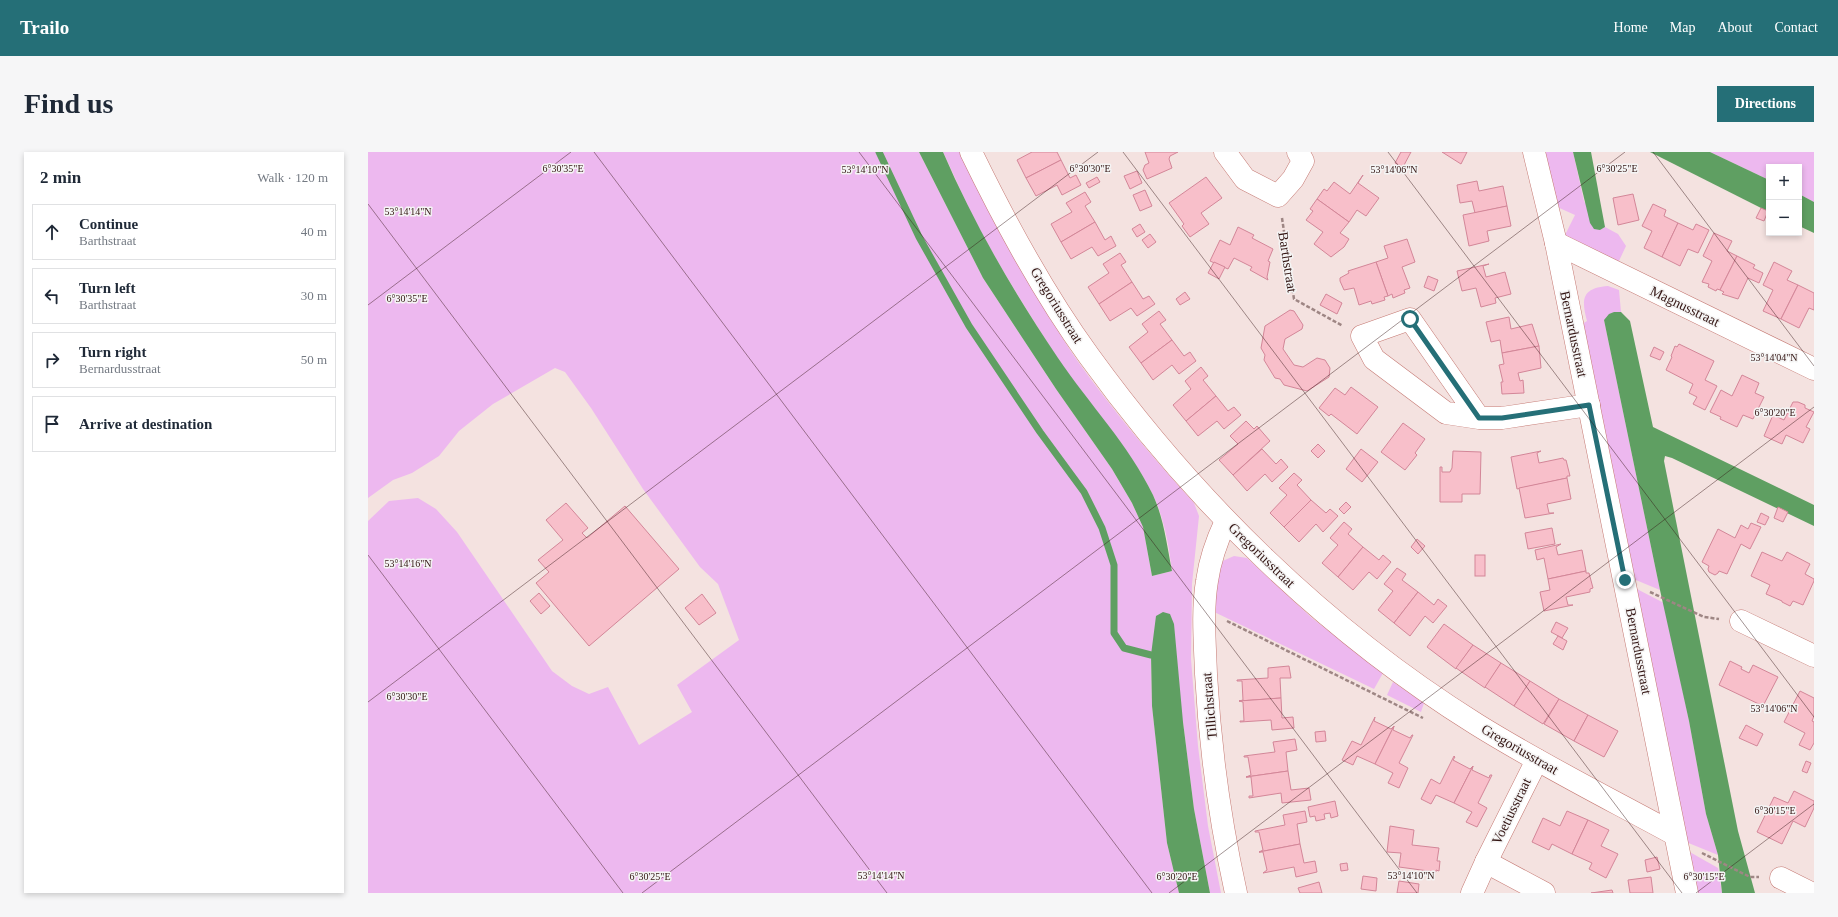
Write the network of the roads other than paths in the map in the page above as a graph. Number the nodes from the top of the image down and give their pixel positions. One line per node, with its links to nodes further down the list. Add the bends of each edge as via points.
1 (971, 152): 9 (street, Gregoriusstraat, via 992,196 1042,284 1088,355 1170,461)
2 (1225, 152): 3 (street, via 1245,179 1278,196 1293,179 1303,161)
3 (1298, 152)
4 (1534, 152): 5 (street, Bernardusstraat)
5 (1556, 243): 6 (street, Magnusstraat); 7 (street, Bernardusstraat)
6 (1814, 369)
7 (1589, 405): 8 (street, via 1502,418); 13 (street, Bernardusstraat)
8 (1479, 418): 8 (street, via 1410,319 1362,336 1374,359 1446,413)
9 (1226, 521): 12 (street, Gregoriusstraat, via 1279,573 1361,644 1476,724); 16 (street, Tillichstraat, via 1214,548 1207,582 1205,610 1208,708 1218,794)
10 (1741, 621): 11 (street)
11 (1814, 656)
12 (1536, 760): 13 (street, Gregoriusstraat); 14 (street, Voetiusstraat)
13 (1674, 834): 19 (street, Bernardusstraat)
14 (1486, 862): 17 (street, Voetiusstraat); 18 (street)
15 (1781, 878): 20 (street)
16 (1236, 893)
17 (1472, 893)
18 (1544, 893)
19 (1687, 893)
20 (1811, 893)

